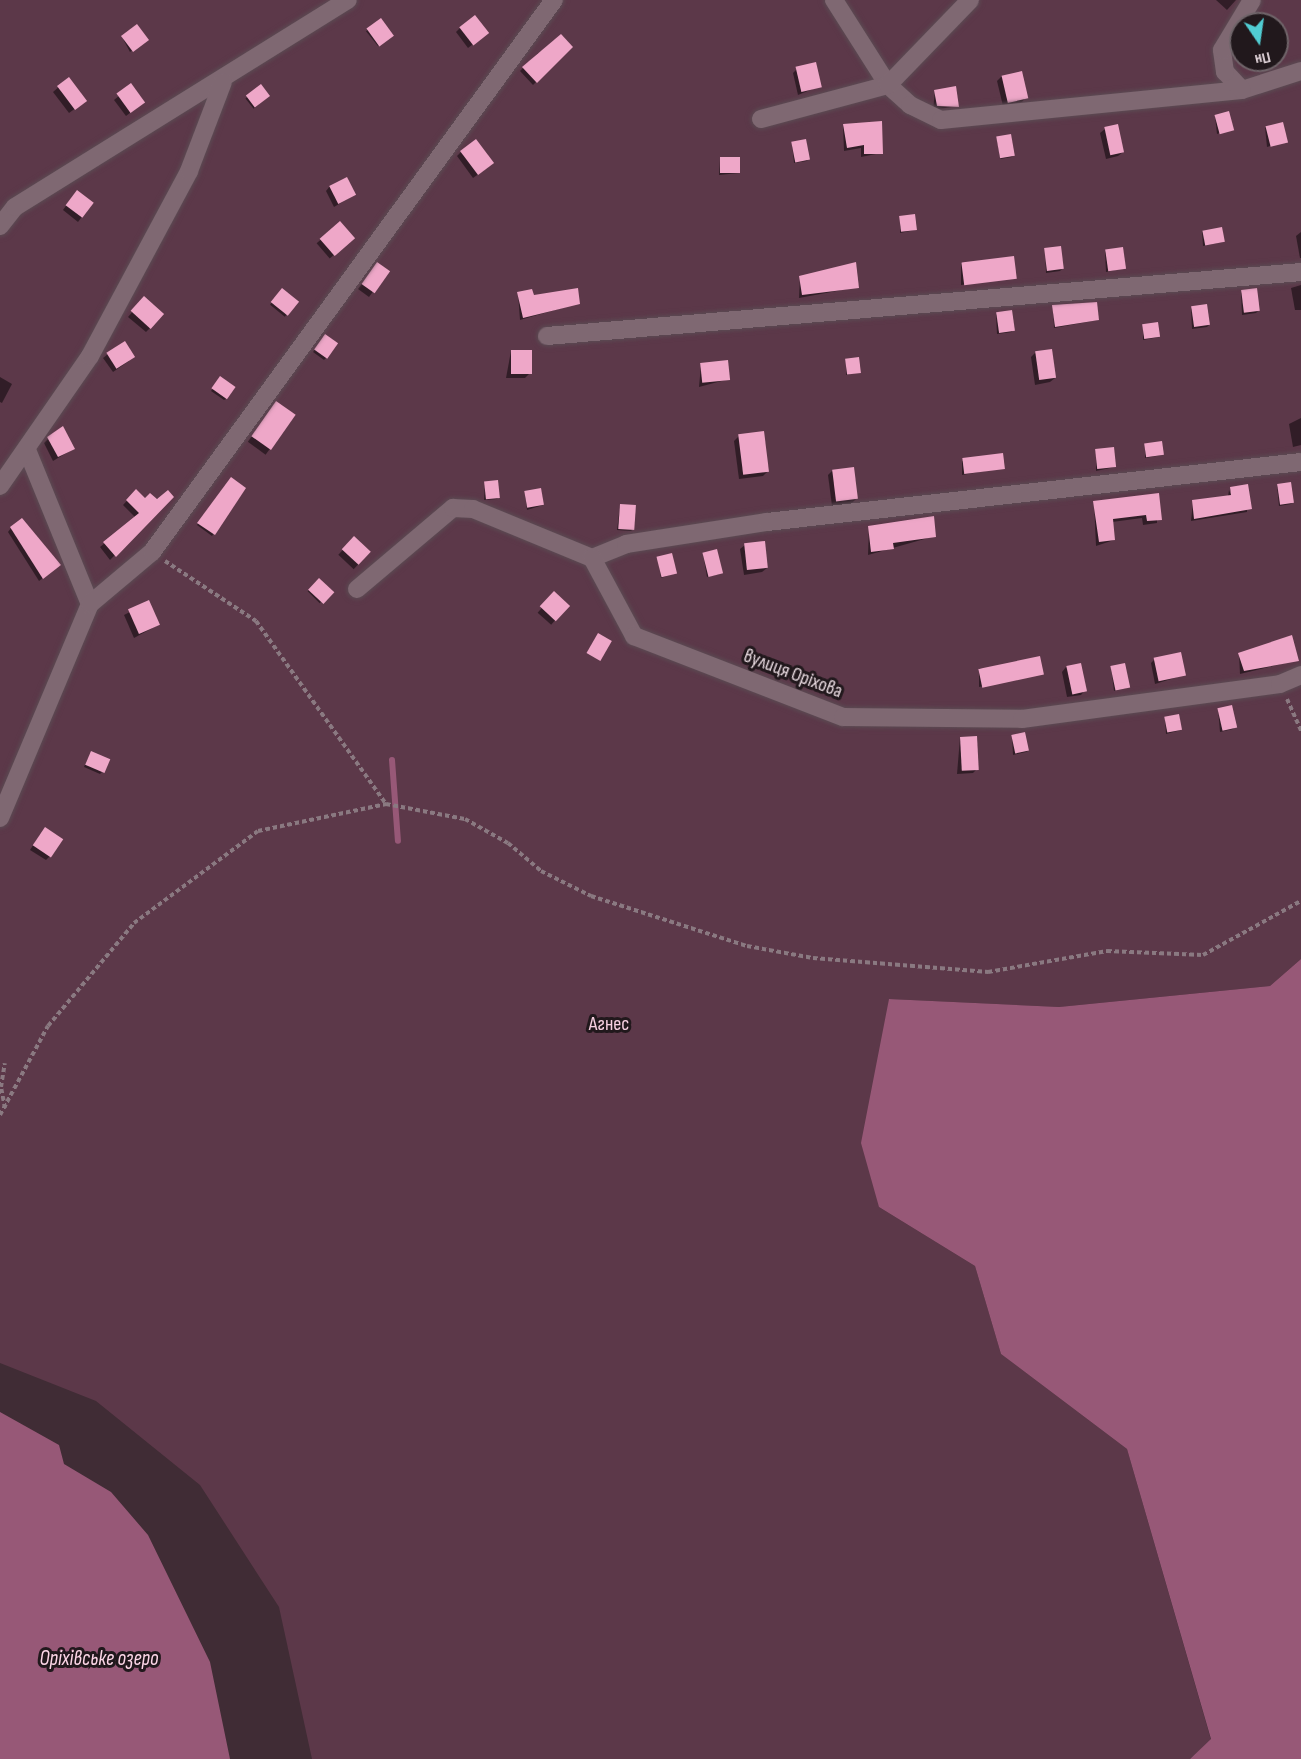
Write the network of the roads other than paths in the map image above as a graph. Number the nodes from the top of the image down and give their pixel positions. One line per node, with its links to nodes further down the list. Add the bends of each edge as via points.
1 (348, 0): 7 (lane)
2 (554, 0): 19 (lane, via 152,552)
3 (834, 0): 8 (lane)
4 (970, 0): 8 (lane)
5 (1252, 0): 9 (lane, via 1222,50 1224,72)
6 (1301, 71): 9 (lane)
7 (223, 82): 11 (lane, via 15,207); 14 (lane, via 189,171 90,356)
8 (888, 85): 9 (lane, via 910,105 941,120); 10 (lane)
9 (1242, 90)
10 (761, 119)
11 (0, 226)
12 (1301, 272): 13 (lane)
13 (547, 336)
14 (27, 450): 16 (lane); 19 (lane)
15 (1301, 462): 17 (lane, via 767,522 626,544)
16 (0, 486)
17 (592, 558): 18 (lane, via 473,509 453,508); 20 (lane, вулиця Оріхова, via 634,636 843,717 1022,719 1280,684)
18 (357, 589)
19 (90, 604): 21 (lane)
20 (1301, 675)
21 (0, 818)

